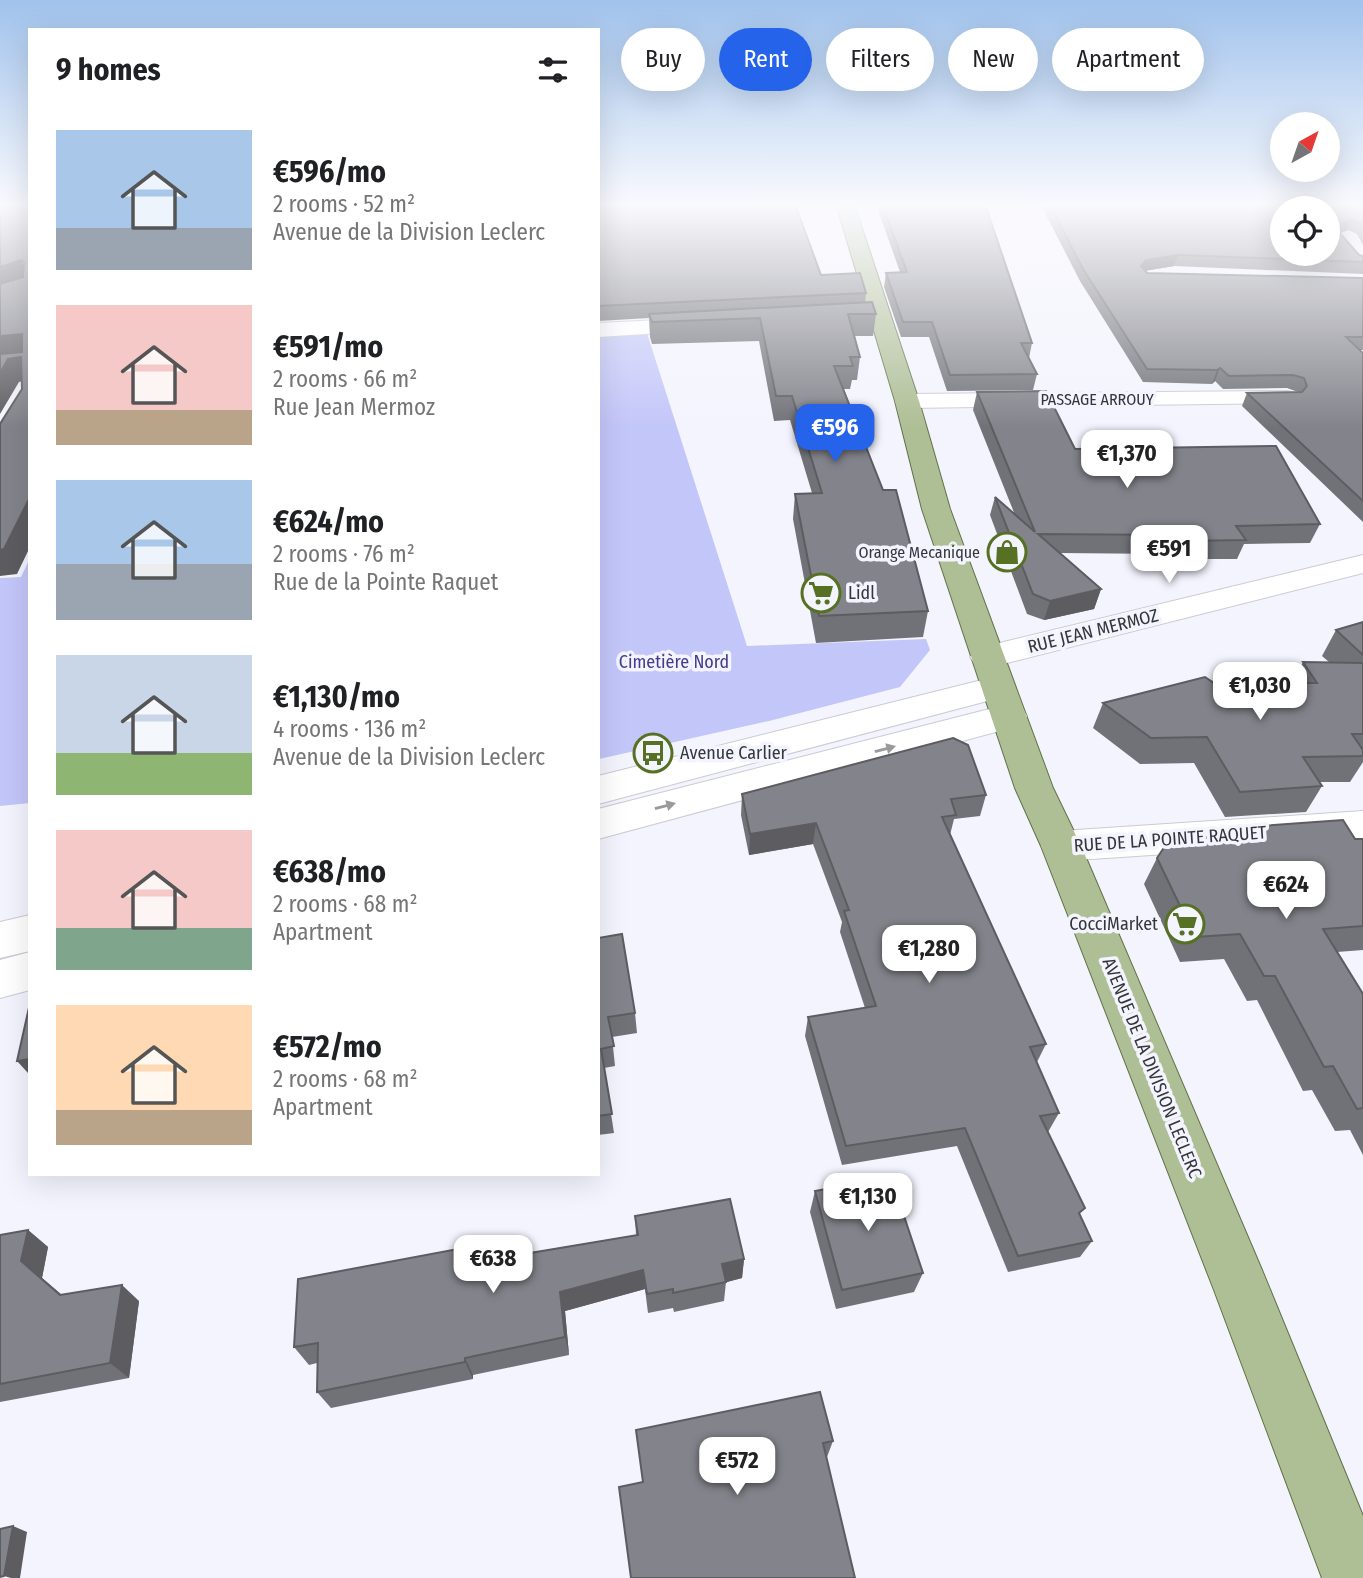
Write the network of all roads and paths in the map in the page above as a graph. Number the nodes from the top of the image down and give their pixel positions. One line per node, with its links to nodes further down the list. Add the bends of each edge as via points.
1 (861, 281): 5 (main road, AVENUE DE LA DIVISION LECLERC, via 869,317)
2 (723, 324): 3 (street)
3 (600, 330)
4 (1287, 398): 5 (street, PASSAGE ARROUY)
5 (907, 401): 7 (main road, AVENUE DE LA DIVISION LECLERC, via 936,509)
6 (1363, 564): 7 (street, RUE JEAN MERMOZ)
7 (998, 687): 8 (street); 9 (street, one-way to 7); 11 (main road, AVENUE DE LA DIVISION LECLERC, via 1034,788)
8 (600, 789)
9 (600, 823)
10 (1363, 826): 11 (street, RUE DE LA POINTE RAQUET)
11 (1061, 846): 16 (main road, AVENUE DE LA DIVISION LECLERC)
12 (28, 933): 13 (street)
13 (0, 940)
14 (28, 972): 15 (street)
15 (0, 979)
16 (1355, 1578)

